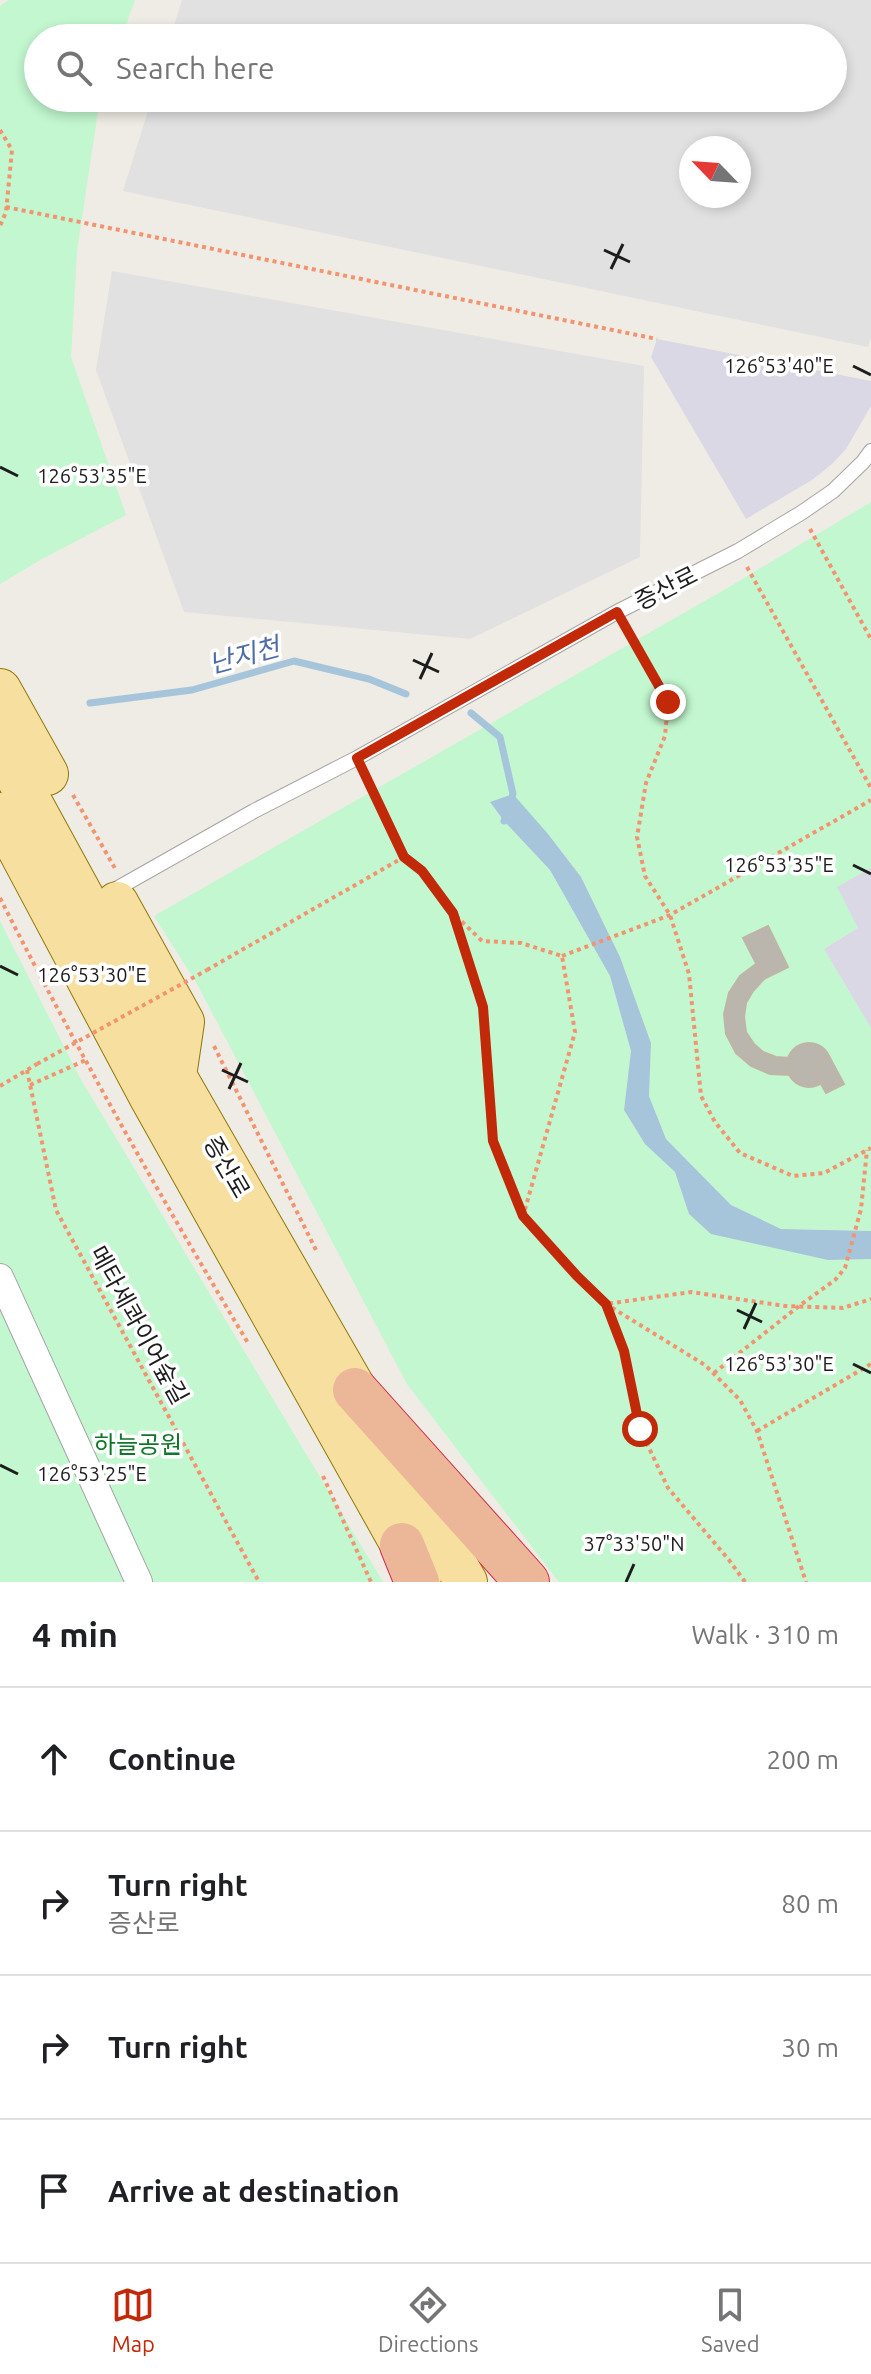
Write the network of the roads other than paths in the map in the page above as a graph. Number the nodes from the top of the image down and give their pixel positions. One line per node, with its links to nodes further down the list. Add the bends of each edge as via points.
1 (871, 451): 6 (lane, 증산로, via 833,491 738,551 617,612)
2 (0, 690): 6 (main road)
3 (0, 746): 7 (main road, 증산로, via 87,905)
4 (0, 814): 7 (main road, 증산로)
5 (0, 870): 7 (main road, via 105,1071)
6 (118, 888): 7 (main road, via 183,1022)
7 (163, 1086): 9 (main road, 증산로); 10 (main road, 증산로)
8 (0, 1277): 11 (street)
9 (355, 1390): 12 (main road, 증산로); 13 (highway)
10 (414, 1570)
11 (139, 1582)
12 (466, 1582)
13 (527, 1582)

